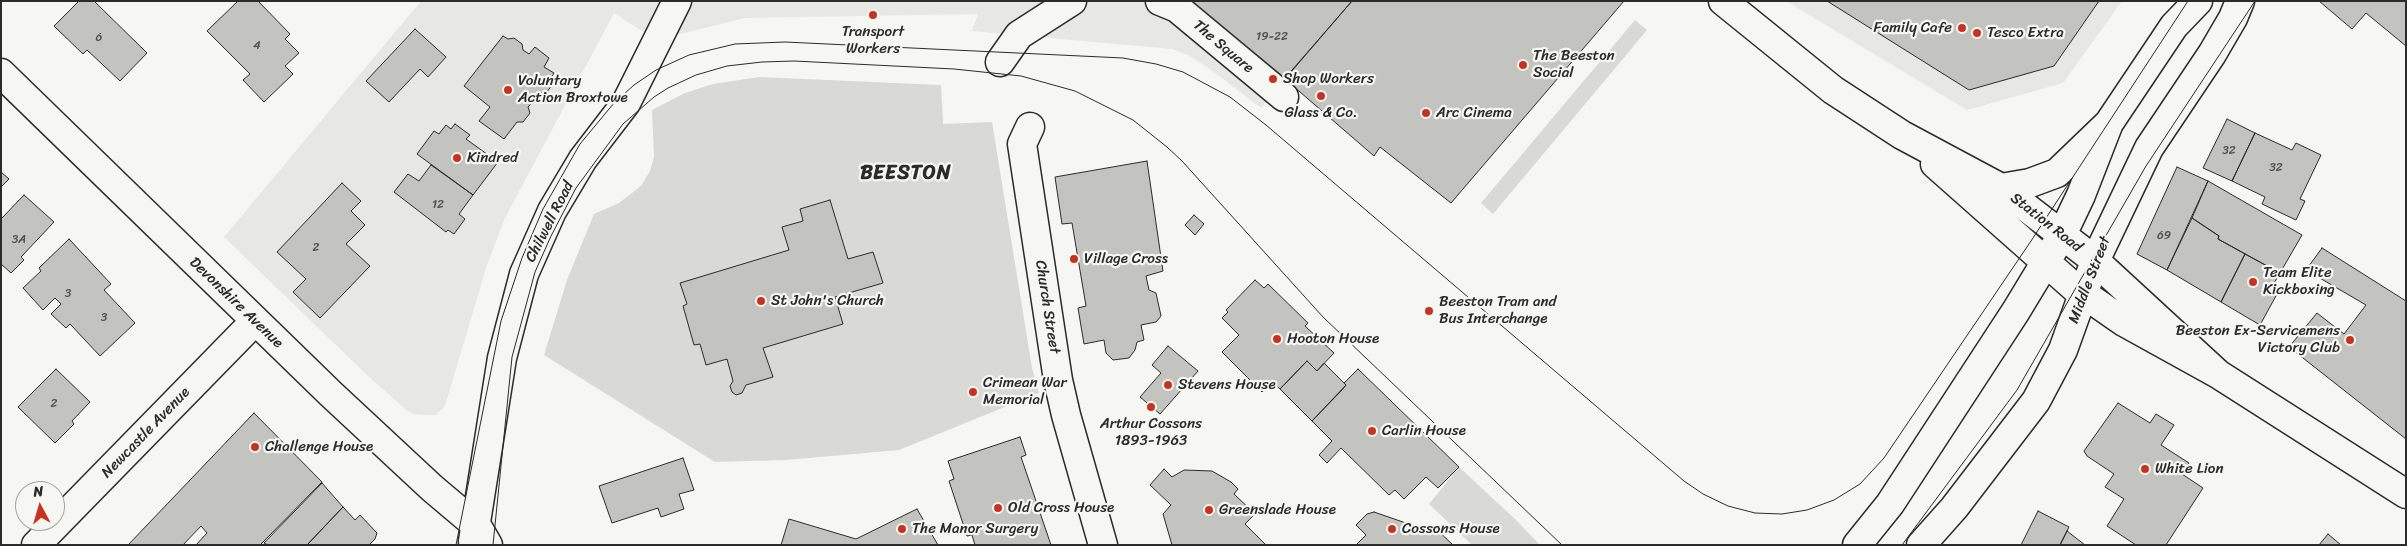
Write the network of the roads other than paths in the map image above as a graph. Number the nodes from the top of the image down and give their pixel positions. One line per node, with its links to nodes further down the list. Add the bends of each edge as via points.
1 (677, 1): 21 (main road, Chilwell Road, via 626,103 565,188 524,274 502,358)
2 (1072, 1): 7 (main road, via 1019,35)
3 (1160, 1): 9 (main road, The Square, via 1177,8)
4 (1722, 1): 12 (main road, Station Road, via 1833,90)
5 (2198, 1): 10 (main road, via 2174,26)
6 (2240, 1): 15 (main road, Middle Street, via 2212,54 2149,148)
7 (1000, 62)
8 (1, 73): 18 (main road, Devonshire Avenue)
9 (1284, 97)
10 (2109, 123): 13 (main road, via 2057,173 2030,183); 14 (main road)
11 (1030, 127): 23 (main road, Church Street, via 1022,144 1058,380)
12 (1902, 135): 13 (main road, Station Road); 16 (main road, Station Road)
13 (2001, 188): 14 (main road, Station Road)
14 (2062, 235): 15 (main road, Station Road); 16 (main road)
15 (2095, 261): 17 (main road, Middle Street); 19 (main road, Station Road)
16 (2044, 263): 17 (main road, Station Road); 24 (main road, via 1890,504)
17 (2084, 294): 19 (main road, Station Road, via 2124,322); 25 (main road, Middle Street, via 2063,350 2036,401 1954,508)
18 (255, 321): 21 (main road, Devonshire Avenue, via 413,470); 22 (main road, Newcastle Avenue)
19 (2218, 374): 20 (main road, Station Road)
20 (2406, 494)
21 (479, 540)
22 (36, 545)
23 (1103, 545)
24 (1857, 545)
25 (1921, 545)

